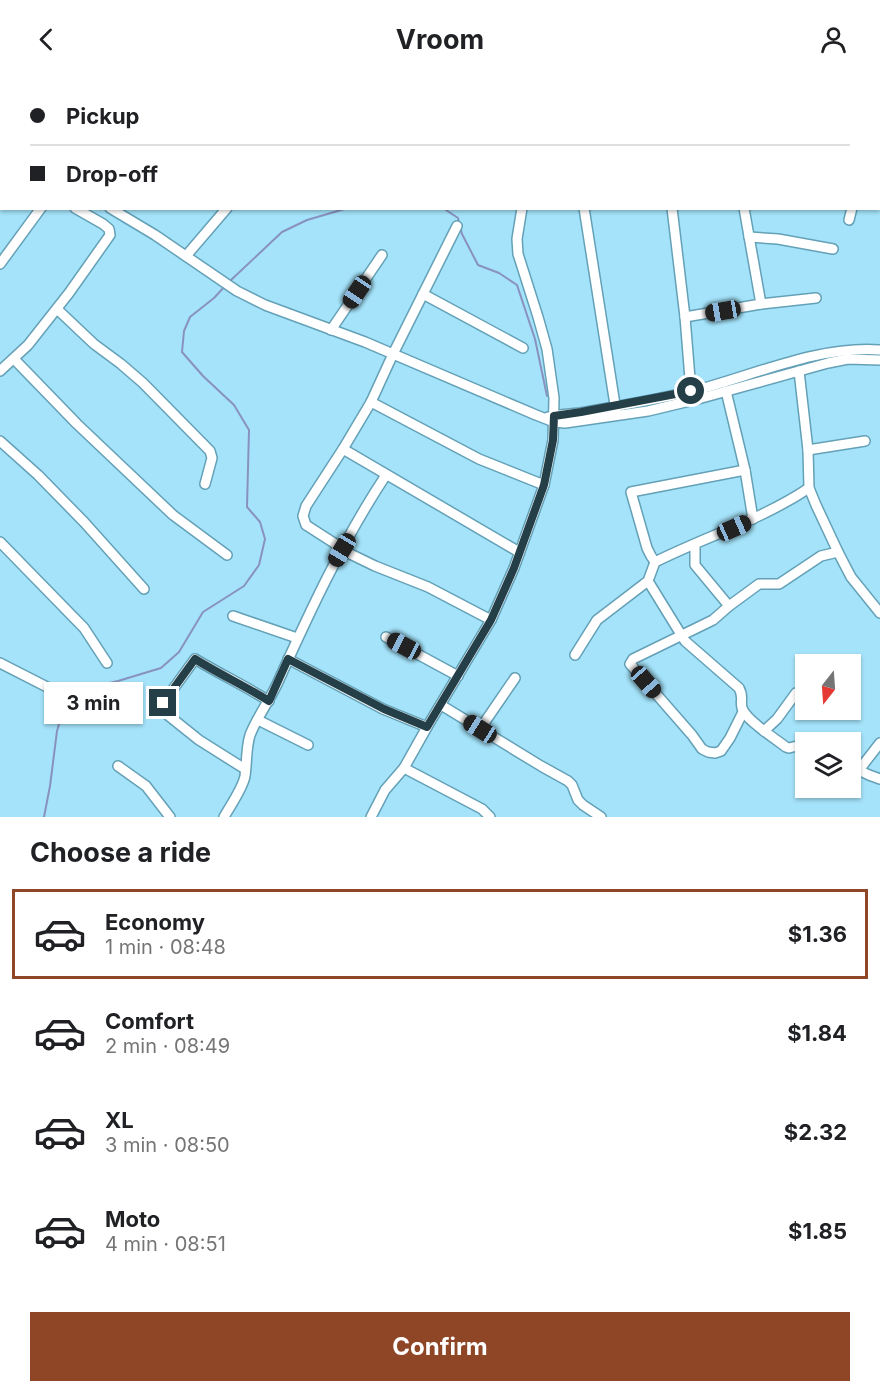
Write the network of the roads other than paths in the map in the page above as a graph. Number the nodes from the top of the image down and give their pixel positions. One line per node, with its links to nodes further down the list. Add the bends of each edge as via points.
1 (40, 210): 16 (street)
2 (78, 210): 20 (street, via 110,229 110,235)
3 (113, 210): 15 (street)
4 (225, 210): 15 (street)
5 (522, 210): 34 (street, via 518,254 547,349 554,398)
6 (584, 210): 33 (street)
7 (672, 210): 21 (street)
8 (744, 210): 12 (street)
9 (852, 210): 10 (street)
10 (849, 220)
11 (457, 226): 17 (street)
12 (749, 237): 13 (street); 19 (street)
13 (834, 249)
14 (382, 255): 22 (street)
15 (186, 256): 22 (street, via 264,305)
16 (0, 264)
17 (423, 294): 23 (street); 25 (street)
18 (816, 298): 19 (street)
19 (761, 304): 21 (street)
20 (57, 309): 26 (street); 41 (street, via 143,383 210,451 212,458)
21 (685, 317): 30 (street)
22 (331, 330): 25 (street)
23 (523, 348)
24 (880, 350): 30 (street, via 848,350 797,360)
25 (393, 354): 32 (street); 34 (street)
26 (14, 359): 28 (street); 50 (street, via 173,515)
27 (880, 360): 29 (street, via 848,359)
28 (1, 369)
29 (799, 371): 31 (street); 38 (street)
30 (691, 391): 33 (street)
31 (726, 391): 33 (street, via 675,405); 39 (street)
32 (370, 402): 37 (street); 42 (street, via 479,459)
33 (616, 411): 34 (street, via 565,423)
34 (551, 418): 42 (street, via 553,440)
35 (0, 441): 53 (street, via 84,522)
36 (865, 441): 38 (street)
37 (344, 449): 40 (street); 47 (street, via 303,516 306,525)
38 (808, 450): 43 (street)
39 (745, 470): 44 (street); 51 (street, via 631,492 647,548)
40 (386, 475): 47 (street); 48 (street)
41 (205, 484)
42 (544, 485): 48 (street)
43 (809, 488): 44 (street); 49 (street)
44 (753, 519): 46 (street)
45 (0, 542): 64 (street, via 84,628)
46 (695, 545): 51 (street); 54 (street, via 695,565)
47 (342, 550): 57 (street, via 428,587); 60 (street)
48 (519, 552): 57 (street)
49 (838, 552): 54 (street, via 822,556 779,584 759,584); 55 (street, via 851,577)
50 (227, 555)
51 (655, 562): 52 (street)
52 (648, 581): 58 (street); 61 (street, via 597,620)
53 (144, 589)
54 (729, 606): 58 (street, via 713,620)
55 (880, 613)
56 (233, 616): 60 (street)
57 (491, 620): 65 (street)
58 (682, 636): 71 (street, via 739,688); 71 (street, via 630,664 708,752 721,751)
59 (386, 637): 65 (street)
60 (297, 638): 62 (street)
61 (575, 655)
62 (288, 659): 69 (street); 73 (street)
63 (0, 663): 67 (street)
64 (107, 663)
65 (458, 676): 70 (street)
66 (515, 678): 74 (street)
67 (46, 687)
68 (795, 694): 75 (street)
69 (269, 701): 72 (street); 82 (street, via 195,659 163,703 164,712)
70 (441, 705): 73 (street); 74 (street)
71 (743, 711): 75 (street)
72 (258, 720): 77 (street); 82 (street, via 247,747)
73 (427, 727): 81 (street)
74 (480, 729): 89 (street, via 568,781 578,800)
75 (764, 731): 78 (street, via 786,747)
76 (880, 743): 79 (street)
77 (308, 745)
78 (795, 746)
79 (861, 762)
80 (118, 766): 85 (street, via 146,786)
81 (405, 768): 87 (street, via 386,790); 88 (street, via 482,808)
82 (245, 769): 86 (street)
83 (861, 771): 84 (street)
84 (880, 779)
85 (170, 817)
86 (224, 817)
87 (371, 817)
88 (490, 817)
89 (601, 817)

